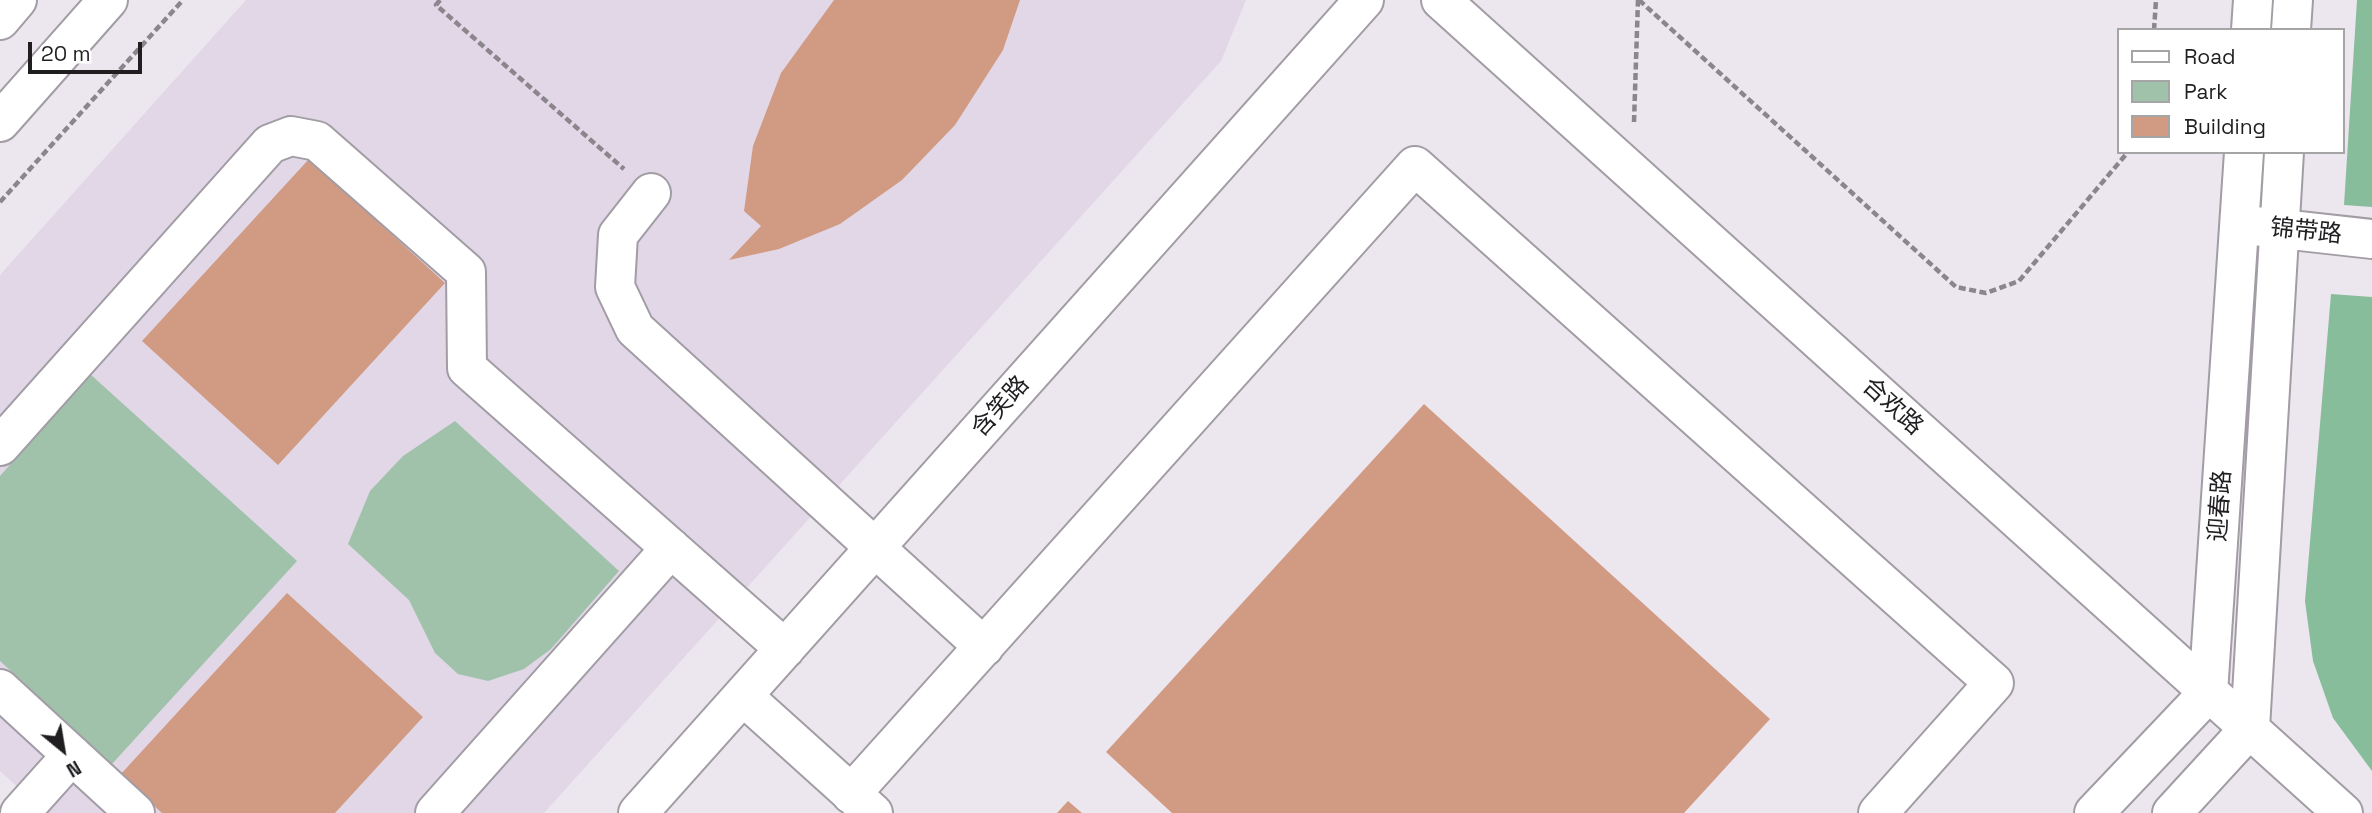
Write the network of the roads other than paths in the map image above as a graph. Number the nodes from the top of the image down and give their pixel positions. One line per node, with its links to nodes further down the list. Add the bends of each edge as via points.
1 (17, 0): 7 (street)
2 (108, 0): 10 (street)
3 (1364, 0): 19 (street, 含笑路)
4 (1441, 0): 23 (street, 合欢路)
5 (2253, 0): 8 (street)
6 (2293, 0): 9 (street)
7 (0, 20)
8 (2251, 28)
9 (2291, 28)
10 (0, 122)
11 (2244, 154): 14 (street, 迎春路)
12 (2284, 154): 15 (street, 迎春路)
13 (651, 192): 19 (street, via 618,235 615,287 635,329)
14 (2239, 225): 15 (street, 锦带路); 23 (street, 迎春路)
15 (2279, 229): 16 (street, 锦带路); 25 (street, 迎春路)
16 (2372, 239)
17 (0, 446): 18 (street, via 270,144 291,136 317,141 466,272 467,368)
18 (671, 548): 21 (street); 30 (street)
19 (874, 548): 20 (street); 21 (street, 含笑路)
20 (984, 647): 27 (street); 32 (street, via 1415,166 1994,683)
21 (785, 649): 24 (street, 含笑路)
22 (0, 689): 26 (street)
23 (2208, 693): 25 (street, 合欢路); 33 (street)
24 (743, 696): 27 (street); 31 (street, 含笑路)
25 (2250, 728): 34 (street); 35 (street, 合欢路)
26 (72, 755): 28 (street); 29 (street)
27 (862, 804)
28 (20, 813)
29 (135, 813)
30 (435, 813)
31 (638, 813)
32 (1878, 813)
33 (2094, 813)
34 (2172, 813)
35 (2343, 813)

